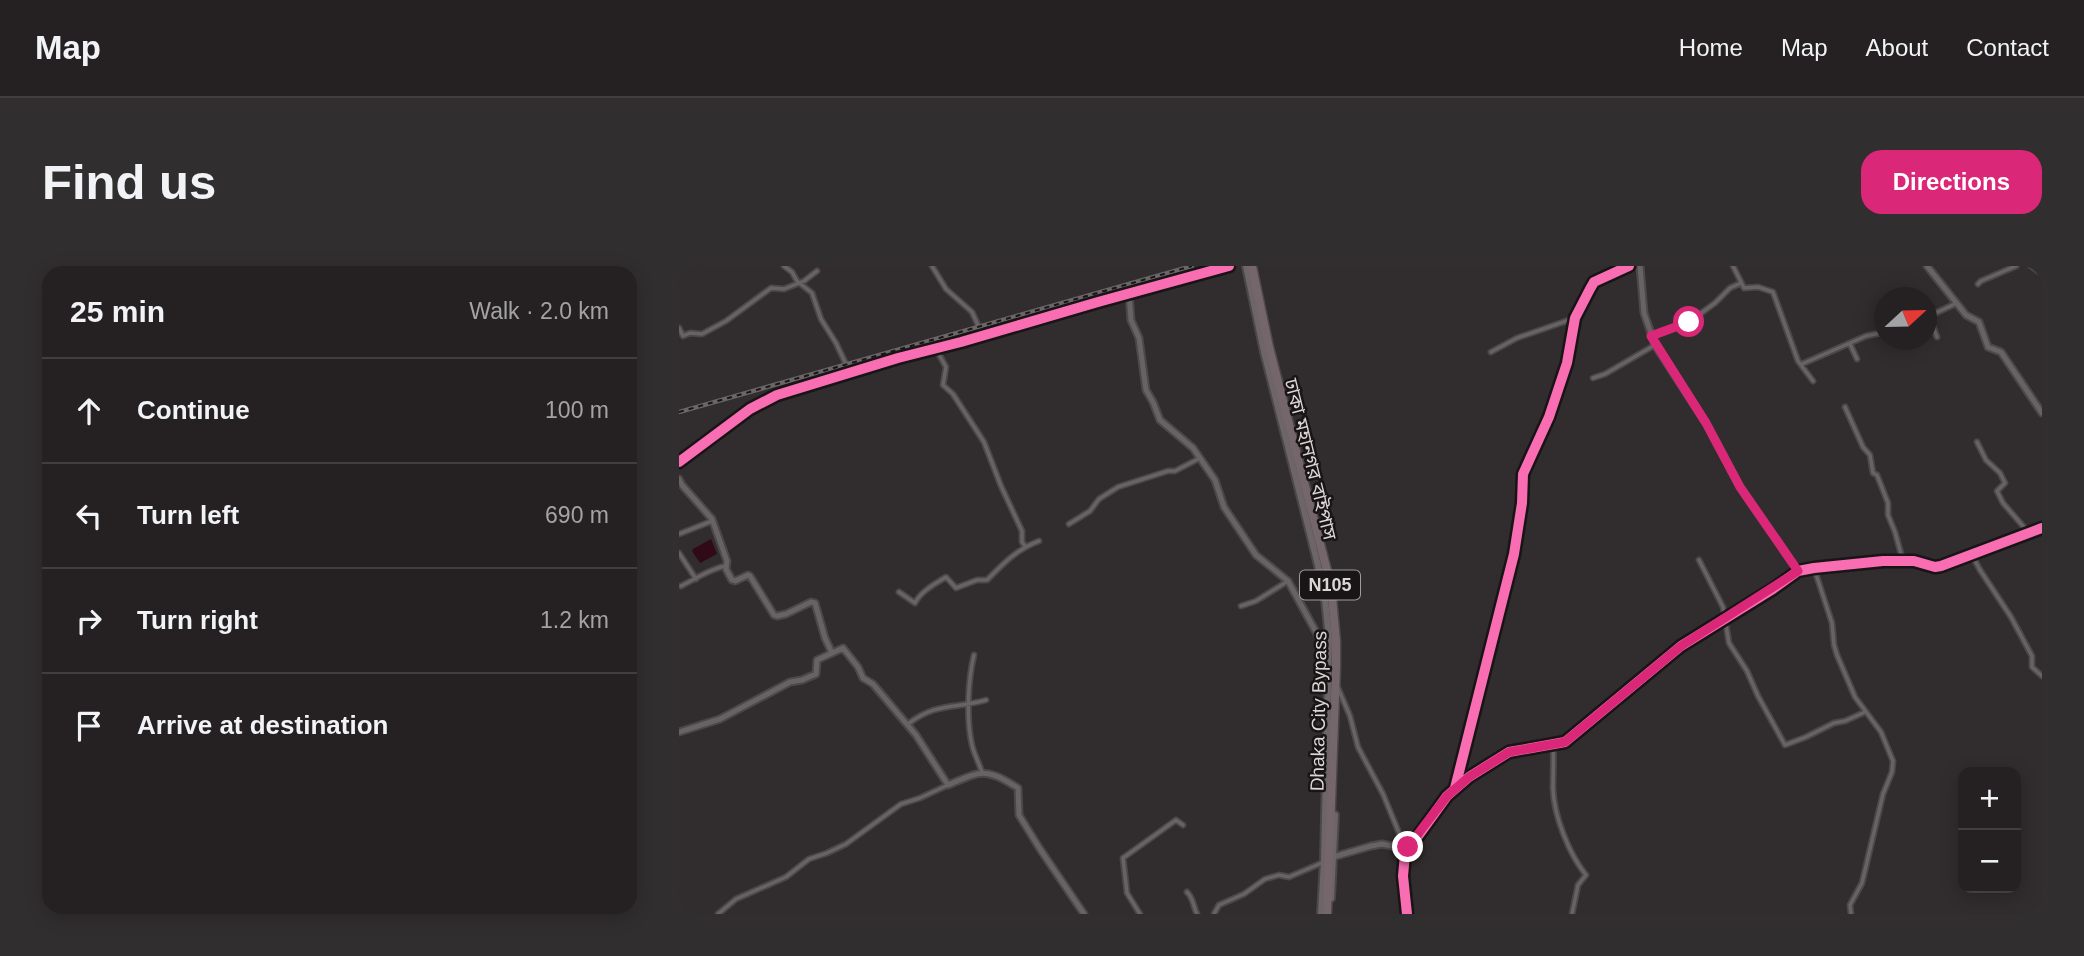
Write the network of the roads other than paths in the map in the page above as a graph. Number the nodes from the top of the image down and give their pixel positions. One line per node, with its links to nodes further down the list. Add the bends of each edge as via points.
1 (784, 266): 15 (street)
2 (932, 266): 24 (street, via 946,289 972,312)
3 (1229, 266): 18 (street)
4 (1250, 266): 63 (main road, via 1264,352 1324,589); 65 (main road, via 1333,586); 85 (highway, ঢাকা মহানগর বাইপাস / N105, via 1331,618)
5 (1629, 266): 21 (street, via 1594,282)
6 (1640, 266): 25 (street)
7 (1733, 266): 16 (street)
8 (1927, 266): 19 (street)
9 (1994, 266): 13 (street)
10 (2016, 266): 13 (street)
11 (2031, 266): 14 (street)
12 (817, 271): 15 (street)
13 (1998, 274): 17 (street)
14 (2042, 274)
15 (800, 283): 22 (street, via 771,288 740,313 702,334 683,336); 31 (street, via 812,293)
16 (1741, 283): 25 (street, via 1689,322); 32 (street, via 1744,288 1773,292)
17 (1978, 284)
18 (1129, 293): 24 (street); 38 (street, via 1147,391 1161,422)
19 (1957, 303): 20 (street); 36 (street, via 1979,322 1988,346 2001,352)
20 (1937, 312)
21 (1575, 318): 29 (street); 74 (street, via 1567,363 1549,417 1523,474 1514,554)
22 (679, 328)
23 (1874, 334): 26 (street)
24 (983, 336): 28 (street)
25 (1651, 336): 27 (street)
26 (1850, 344): 30 (street); 32 (street)
27 (1655, 345): 33 (street); 54 (street, via 1706,423 1740,487)
28 (936, 349): 39 (street, via 769,399); 47 (street, via 946,368 943,385 984,442)
29 (1491, 352)
30 (1857, 359)
31 (845, 362)
32 (1801, 364): 34 (street)
33 (1594, 378)
34 (1813, 381)
35 (1845, 407): 51 (street, via 1888,503)
36 (2042, 413)
37 (1977, 442): 44 (street, via 2005,483 1997,491 2003,503)
38 (1200, 458): 42 (street, via 1175,471 1118,487); 56 (street, via 1215,480 1224,507 1256,555)
39 (679, 462)
40 (679, 479): 41 (street)
41 (712, 521): 45 (street); 52 (street)
42 (1069, 524)
43 (2042, 528): 44 (street)
44 (2029, 533): 49 (street)
45 (679, 534)
46 (1039, 541): 47 (street)
47 (1025, 546): 58 (street, via 987,580 956,588 946,577 915,603)
48 (679, 553): 55 (street)
49 (1971, 553): 51 (street, via 1935,567); 64 (street, via 2032,656 2032,667)
50 (1699, 560): 60 (street, via 1720,600)
51 (1902, 561): 53 (street)
52 (726, 566): 55 (street); 61 (street, via 734,580 752,577 776,617 815,603)
53 (1814, 568): 54 (street); 68 (street, via 1837,655)
54 (1798, 571): 60 (street)
55 (696, 579): 57 (street)
56 (1288, 581): 59 (street); 63 (street)
57 (681, 586)
58 (899, 592)
59 (1241, 606)
60 (1724, 620): 68 (street, via 1729,643 1785,745); 71 (street, via 1681,646 1565,742)
61 (832, 653): 69 (street, via 844,648 863,678); 70 (street, via 817,661 817,674 790,682 720,719)
62 (974, 655): 67 (street)
63 (1328, 660): 78 (main road)
64 (2042, 676)
65 (1338, 688): 76 (street, via 1358,747); 77 (main road)
66 (986, 700): 67 (street)
67 (969, 703): 69 (street, via 933,709); 72 (street, via 970,734)
68 (1865, 712): 88 (street, via 1881,732 1893,767)
69 (906, 725): 73 (street)
70 (679, 732)
71 (1553, 745): 74 (street, via 1509,752); 87 (street, via 1554,799 1569,850 1586,875 1578,885)
72 (982, 772): 73 (street); 81 (street, via 1018,788 1019,815)
73 (948, 785): 80 (street, via 901,804 846,844 809,859 783,879 736,898)
74 (1455, 788): 76 (street)
75 (1183, 825): 82 (street, via 1176,820 1123,858 1127,893)
76 (1406, 846): 77 (street, via 1382,844); 86 (street)
77 (1333, 857): 85 (main road)
78 (1324, 862): 84 (street, via 1289,877 1265,879 1219,905); 85 (main road)
79 (1187, 892): 83 (street)
80 (718, 914)
81 (1084, 914)
82 (1140, 914)
83 (1197, 914)
84 (1214, 914)
85 (1325, 914)
86 (1407, 914)
87 (1572, 914)
88 (1851, 914)

